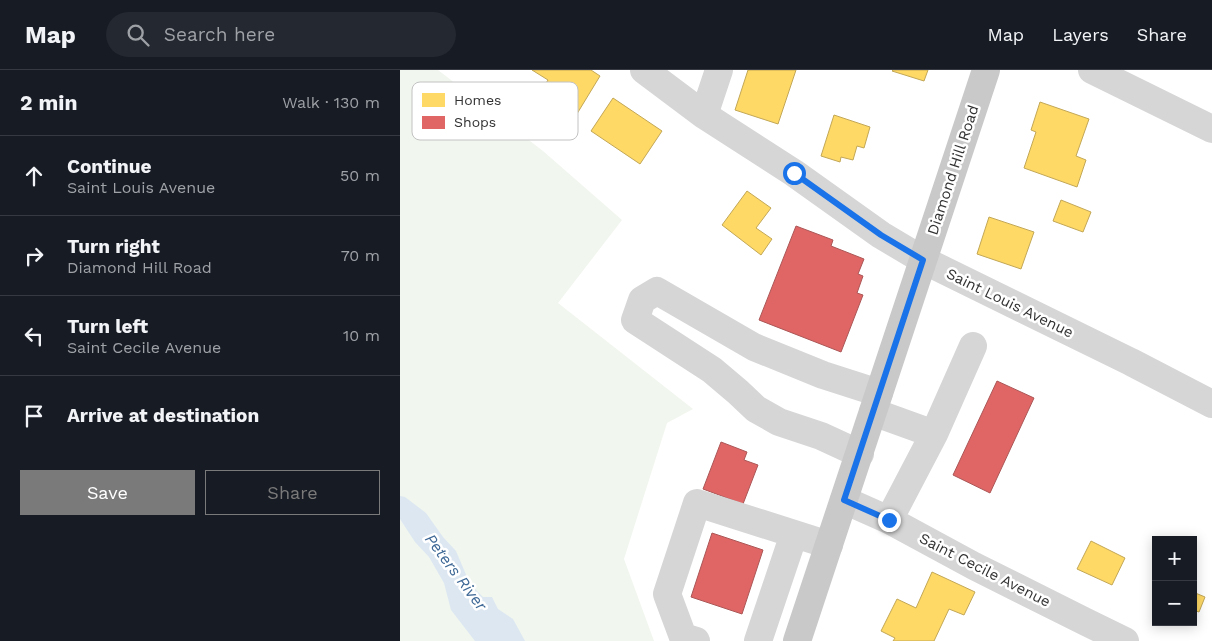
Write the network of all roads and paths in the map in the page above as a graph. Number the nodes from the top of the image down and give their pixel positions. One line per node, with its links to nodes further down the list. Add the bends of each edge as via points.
1 (644, 70): 5 (street, Saint Louis Avenue)
2 (719, 70): 5 (street)
3 (986, 70): 7 (main road, Diamond Hill Road)
4 (1092, 70): 6 (street)
5 (704, 115): 7 (street, Saint Louis Avenue)
6 (1212, 128)
7 (923, 260): 11 (street, Saint Louis Avenue); 12 (main road, Diamond Hill Road)
8 (739, 338): 10 (street); 10 (street, via 657,292 642,300 636,320); 12 (street, via 823,375)
9 (973, 346): 13 (street)
10 (716, 373): 14 (street, via 756,409 779,422)
11 (1211, 402)
12 (876, 403): 13 (street); 14 (main road, Diamond Hill Road)
13 (934, 434): 16 (street)
14 (860, 454): 15 (main road, Diamond Hill Road)
15 (844, 500): 16 (street, Saint Cecile Avenue); 18 (main road, Diamond Hill Road)
16 (889, 520): 22 (street, Saint Cecile Avenue)
17 (794, 534): 18 (street); 19 (street, via 697,504 666,594 683,637); 20 (street)
18 (829, 545): 21 (main road, Diamond Hill Road)
19 (696, 641)
20 (758, 641)
21 (797, 641)
22 (1125, 641)

